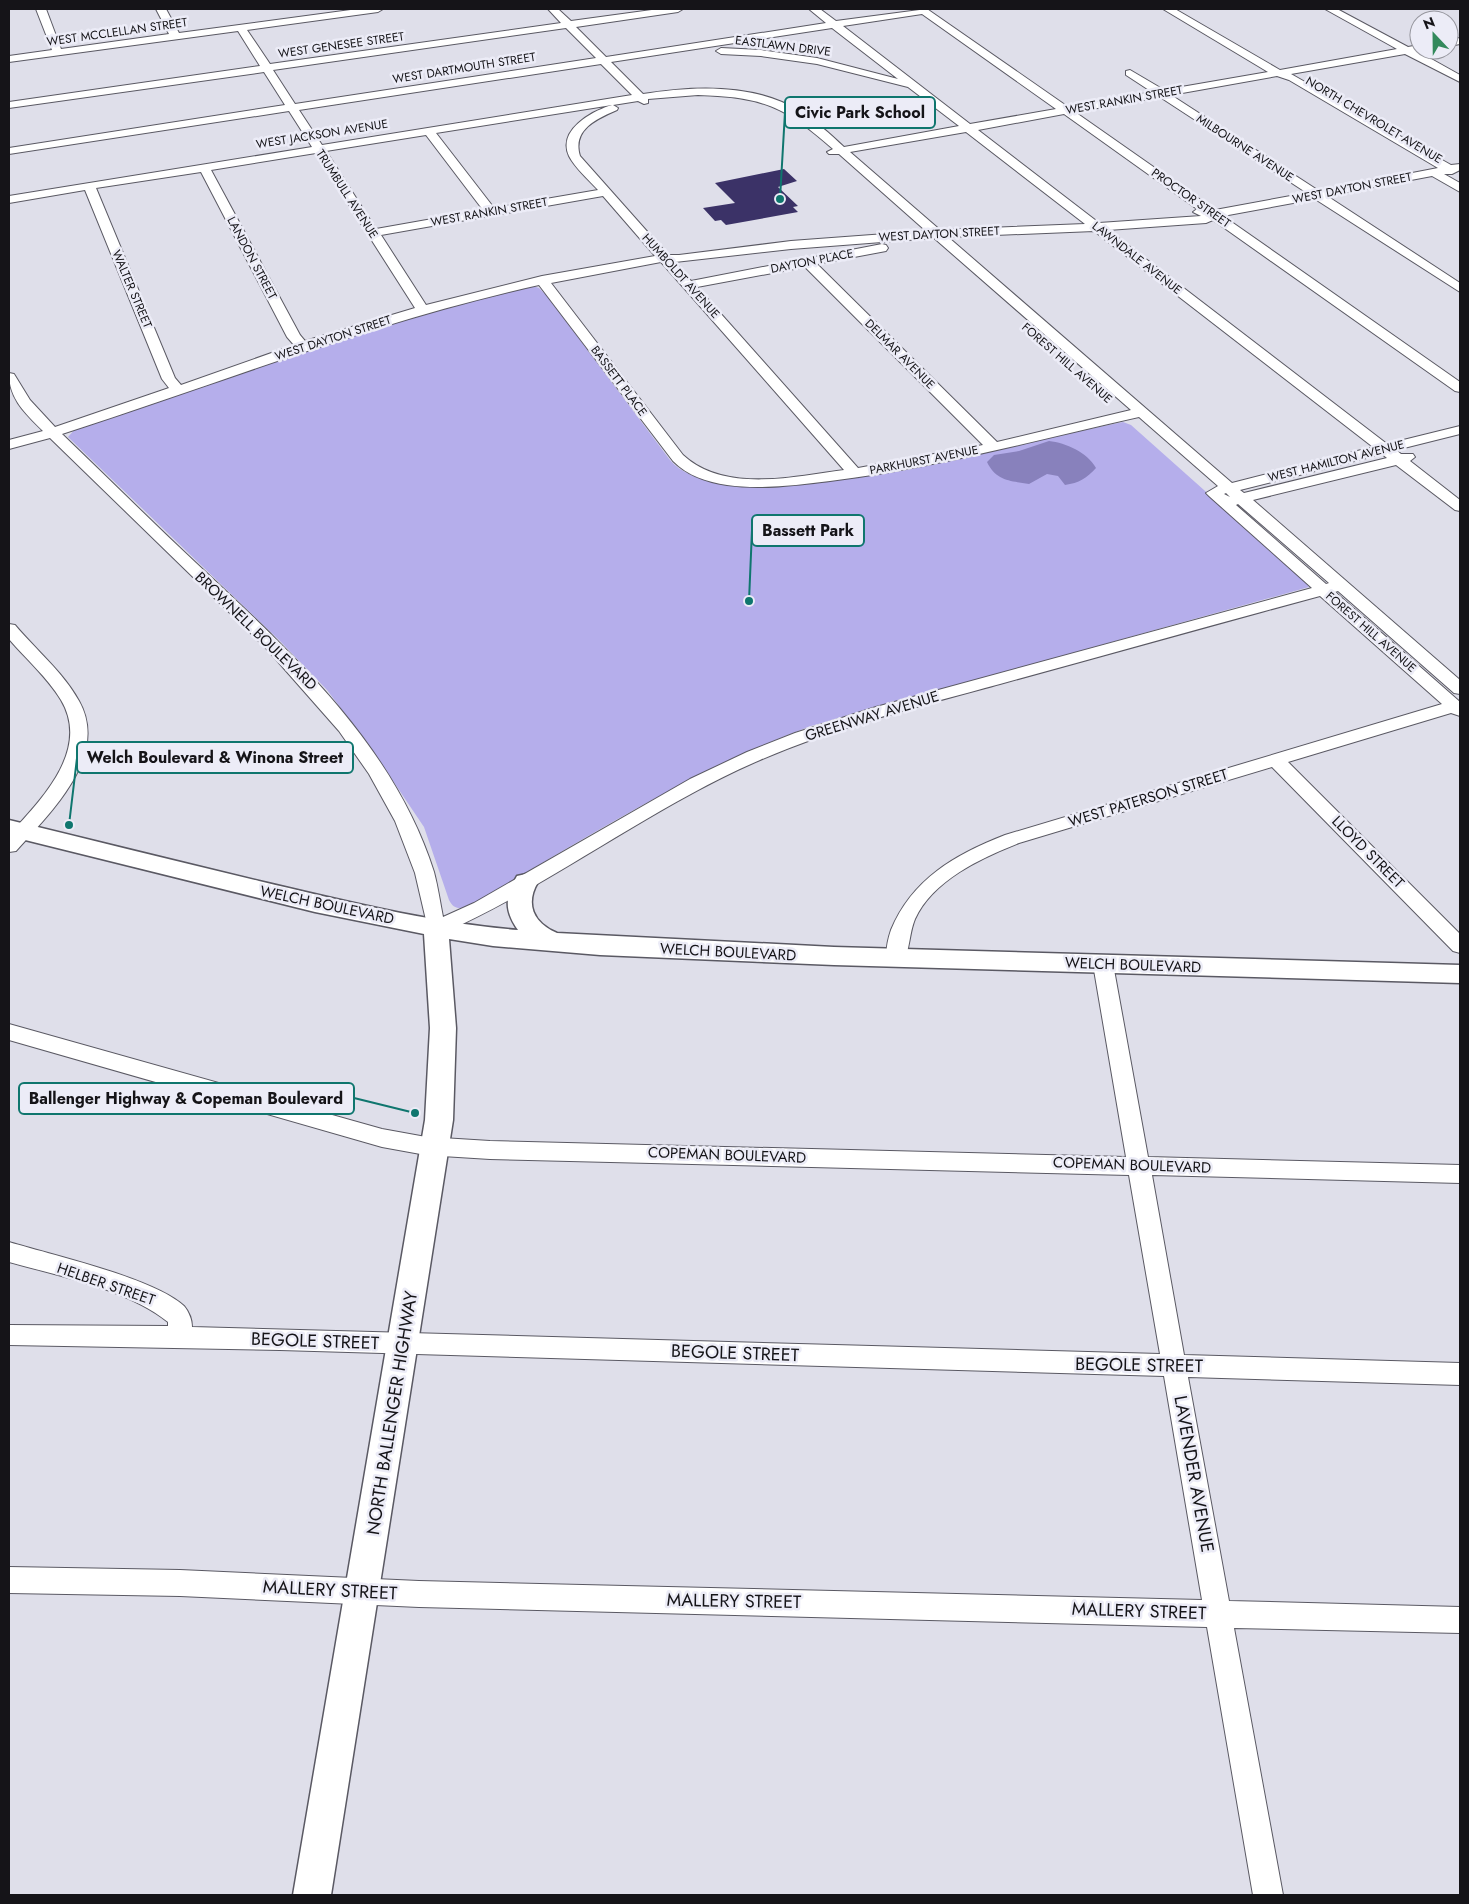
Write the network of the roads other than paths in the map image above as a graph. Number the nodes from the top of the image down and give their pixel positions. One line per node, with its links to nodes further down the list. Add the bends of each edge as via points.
1 (41, 9): 19 (street)
2 (161, 9): 14 (street)
3 (377, 9): 13 (street, WEST MCCLELLAN STREET, via 276,19)
4 (553, 9): 11 (street)
5 (678, 9): 11 (street, WEST GENESEE STREET)
6 (814, 9): 12 (street, LAWNDALE AVENUE)
7 (1330, 9): 17 (street)
8 (922, 10): 12 (street, WEST DARTMOUTH STREET); 34 (street, PROCTOR STREET)
9 (1190, 10): 10 (street)
10 (1172, 11): 26 (street, NORTH CHEVROLET AVENUE)
11 (568, 25): 21 (street); 23 (street, WEST GENESEE STREET)
12 (835, 25): 15 (street, WEST DARTMOUTH STREET); 22 (street, LAWNDALE AVENUE)
13 (241, 28): 14 (street, WEST MCCLELLAN STREET); 23 (street, TRUMBULL AVENUE)
14 (176, 36): 19 (street, WEST MCCLELLAN STREET)
15 (739, 39): 16 (street, WEST DARTMOUTH STREET); 18 (street, via 732,45)
16 (680, 48): 18 (street, EASTLAWN DRIVE, via 687,51); 21 (street, WEST DARTMOUTH STREET)
17 (1407, 50): 26 (street, WEST RANKIN STREET); 27 (street)
18 (741, 52): 24 (street, EASTLAWN DRIVE, via 801,58)
19 (58, 53): 20 (street, WEST MCCLELLAN STREET)
20 (9, 60)
21 (603, 60): 30 (street); 32 (street, WEST DARTMOUTH STREET)
22 (883, 62): 24 (street, via 877,67); 28 (street, LAWNDALE AVENUE)
23 (266, 68): 31 (street, WEST GENESEE STREET); 32 (street, TRUMBULL AVENUE)
24 (858, 70): 28 (street, EASTLAWN DRIVE, via 901,84)
25 (1130, 73): 29 (street, MILBOURNE AVENUE)
26 (1278, 73): 29 (street, WEST RANKIN STREET); 38 (street, NORTH CHEVROLET AVENUE, via 1293,78); 39 (street, NORTH CHEVROLET AVENUE, via 1279,79)
27 (1460, 79)
28 (912, 84): 36 (street, LAWNDALE AVENUE)
29 (1162, 94): 34 (street, WEST RANKIN STREET); 53 (street, MILBOURNE AVENUE)
30 (642, 99): 33 (street, WEST JACKSON AVENUE); 35 (street, HUMBOLDT AVENUE); 41 (street, FOREST HILL AVENUE, via 703,92 757,99 801,116); 43 (street, FOREST HILL AVENUE, via 706,98 762,106 793,121)
31 (9, 105)
32 (290, 107): 40 (street, TRUMBULL AVENUE); 42 (street, WEST DARTMOUTH STREET)
33 (566, 109): 35 (street, via 583,111); 37 (street, WEST JACKSON AVENUE)
34 (1066, 111): 36 (street, WEST RANKIN STREET); 56 (street, PROCTOR STREET)
35 (590, 119): 52 (street, HUMBOLDT AVENUE, via 574,136 572,150)
36 (969, 128): 41 (street, WEST RANKIN STREET); 57 (street, LAWNDALE AVENUE)
37 (428, 130): 40 (street, WEST JACKSON AVENUE); 55 (street)
38 (1383, 131): 39 (street); 45 (street, NORTH CHEVROLET AVENUE)
39 (1369, 133): 46 (street, NORTH CHEVROLET AVENUE)
40 (317, 148): 44 (street, WEST JACKSON AVENUE); 59 (street, TRUMBULL AVENUE)
41 (841, 150): 43 (street, WEST RANKIN STREET); 47 (street, FOREST HILL AVENUE)
42 (9, 151)
43 (829, 152): 49 (street, FOREST HILL AVENUE)
44 (204, 167): 50 (street, WEST JACKSON AVENUE); 69 (street, LANDON STREET, via 294,337)
45 (1454, 168): 46 (street, WEST DAYTON STREET); 48 (street, NORTH CHEVROLET AVENUE)
46 (1434, 172): 51 (street, NORTH CHEVROLET AVENUE); 53 (street, WEST DAYTON STREET)
47 (870, 175): 49 (street); 58 (street, FOREST HILL AVENUE)
48 (1460, 176)
49 (857, 177): 58 (street, FOREST HILL AVENUE)
50 (89, 186): 54 (street, WEST JACKSON AVENUE); 72 (street, WALTER STREET, via 169,379)
51 (1460, 188)
52 (605, 192): 55 (street, WEST RANKIN STREET); 60 (street, HUMBOLDT AVENUE)
53 (1318, 195): 56 (street, WEST DAYTON STREET); 65 (street, MILBOURNE AVENUE)
54 (9, 198)
55 (491, 212): 59 (street, WEST RANKIN STREET)
56 (1213, 214): 57 (street, WEST DAYTON STREET, via 1199,220); 71 (street, PROCTOR STREET)
57 (1092, 224): 58 (street, WEST DAYTON STREET); 80 (street, LAWNDALE AVENUE)
58 (925, 231): 60 (street, WEST DAYTON STREET, via 782,242 678,259); 61 (street, DAYTON PLACE, via 909,242); 62 (street, FOREST HILL AVENUE)
59 (372, 233): 66 (street, TRUMBULL AVENUE)
60 (664, 258): 63 (street, WEST DAYTON STREET); 64 (street, HUMBOLDT AVENUE)
61 (807, 262): 64 (street, DAYTON PLACE); 79 (street, DELMAR AVENUE)
62 (963, 264): 67 (street, FOREST HILL AVENUE); 68 (street, FOREST HILL AVENUE)
63 (542, 280): 66 (street, WEST DAYTON STREET); 83 (street, BASSETT PLACE, via 674,453 685,466)
64 (690, 284): 82 (street, HUMBOLDT AVENUE)
65 (1460, 288)
66 (422, 309): 69 (street, WEST DAYTON STREET)
67 (1032, 316): 68 (street); 73 (street, FOREST HILL AVENUE)
68 (1017, 319): 74 (street, FOREST HILL AVENUE)
69 (303, 347): 72 (street, WEST DAYTON STREET)
70 (9, 377): 76 (street, BROWNELL BOULEVARD, via 24,402)
71 (1460, 388)
72 (178, 390): 76 (street, WEST DAYTON STREET)
73 (1142, 412): 74 (street, PARKHURST AVENUE); 84 (street, FOREST HILL AVENUE)
74 (1126, 415): 79 (street, PARKHURST AVENUE); 85 (street, FOREST HILL AVENUE)
75 (1460, 430): 80 (street, WEST HAMILTON AVENUE)
76 (52, 432): 78 (street, WEST DAYTON STREET); 96 (street, BROWNELL BOULEVARD, via 294,666 341,719 407,829 425,879)
77 (1460, 444): 81 (street, WEST HAMILTON AVENUE)
78 (9, 445)
79 (992, 446): 82 (street, PARKHURST AVENUE)
80 (1385, 449): 81 (street, LAWNDALE AVENUE); 84 (street, WEST HAMILTON AVENUE)
81 (1399, 459): 86 (street, WEST HAMILTON AVENUE); 88 (street, LAWNDALE AVENUE)
82 (854, 473): 83 (street, PARKHURST AVENUE, via 756,482)
83 (703, 475)
84 (1228, 487): 85 (street, WEST HAMILTON AVENUE); 86 (street, FOREST HILL AVENUE)
85 (1212, 491): 87 (street, FOREST HILL AVENUE)
86 (1242, 499): 87 (street, WEST HAMILTON AVENUE); 89 (street, FOREST HILL AVENUE)
87 (1226, 503): 90 (street, FOREST HILL AVENUE)
88 (1460, 507)
89 (1341, 585): 90 (street, GREENWAY AVENUE); 92 (street, FOREST HILL AVENUE)
90 (1324, 590): 92 (street, FOREST HILL AVENUE); 95 (street, GREENWAY AVENUE, via 810,734 696,783)
91 (9, 629): 94 (street, via 68,697 78,726 77,749 66,777 45,806)
92 (1459, 702): 93 (street, WEST PATERSON STREET)
93 (1276, 760): 98 (street, LLOYD STREET); 99 (street, WEST PATERSON STREET, via 1012,840 974,855 943,875 910,909 898,933)
94 (13, 835): 96 (main road, WELCH BOULEVARD)
95 (526, 882): 96 (street, GREENWAY AVENUE, via 469,915); 97 (main road, via 518,898 520,916 538,935)
96 (436, 928): 97 (main road, WELCH BOULEVARD); 103 (main road, NORTH BALLENGER HIGHWAY, via 443,1035)
97 (555, 943): 99 (main road, WELCH BOULEVARD)
98 (1460, 946)
99 (896, 958): 100 (main road, WELCH BOULEVARD)
100 (1103, 964): 101 (main road, WELCH BOULEVARD); 104 (street, LAVENDER AVENUE)
101 (1460, 974)
102 (9, 1032): 103 (street, COPEMAN BOULEVARD, via 382,1138)
103 (435, 1147): 104 (street, COPEMAN BOULEVARD); 109 (main road, NORTH BALLENGER HIGHWAY)
104 (1139, 1166): 105 (street, COPEMAN BOULEVARD); 110 (street, LAVENDER AVENUE)
105 (1460, 1174)
106 (9, 1252): 108 (street, HELBER STREET, via 157,1300 178,1316)
107 (9, 1335): 108 (street, BEGOLE STREET)
108 (178, 1338): 109 (street, BEGOLE STREET)
109 (404, 1344): 110 (street, BEGOLE STREET); 113 (main road, NORTH BALLENGER HIGHWAY)
110 (1175, 1366): 111 (street, BEGOLE STREET); 114 (street, LAVENDER AVENUE)
111 (1460, 1374)
112 (9, 1580): 113 (street, MALLERY STREET)
113 (362, 1591): 114 (street, MALLERY STREET); 116 (main road, NORTH BALLENGER HIGHWAY)
114 (1219, 1613): 115 (street, MALLERY STREET); 117 (street, LAVENDER AVENUE)
115 (1460, 1620)
116 (312, 1895)
117 (1268, 1895)

